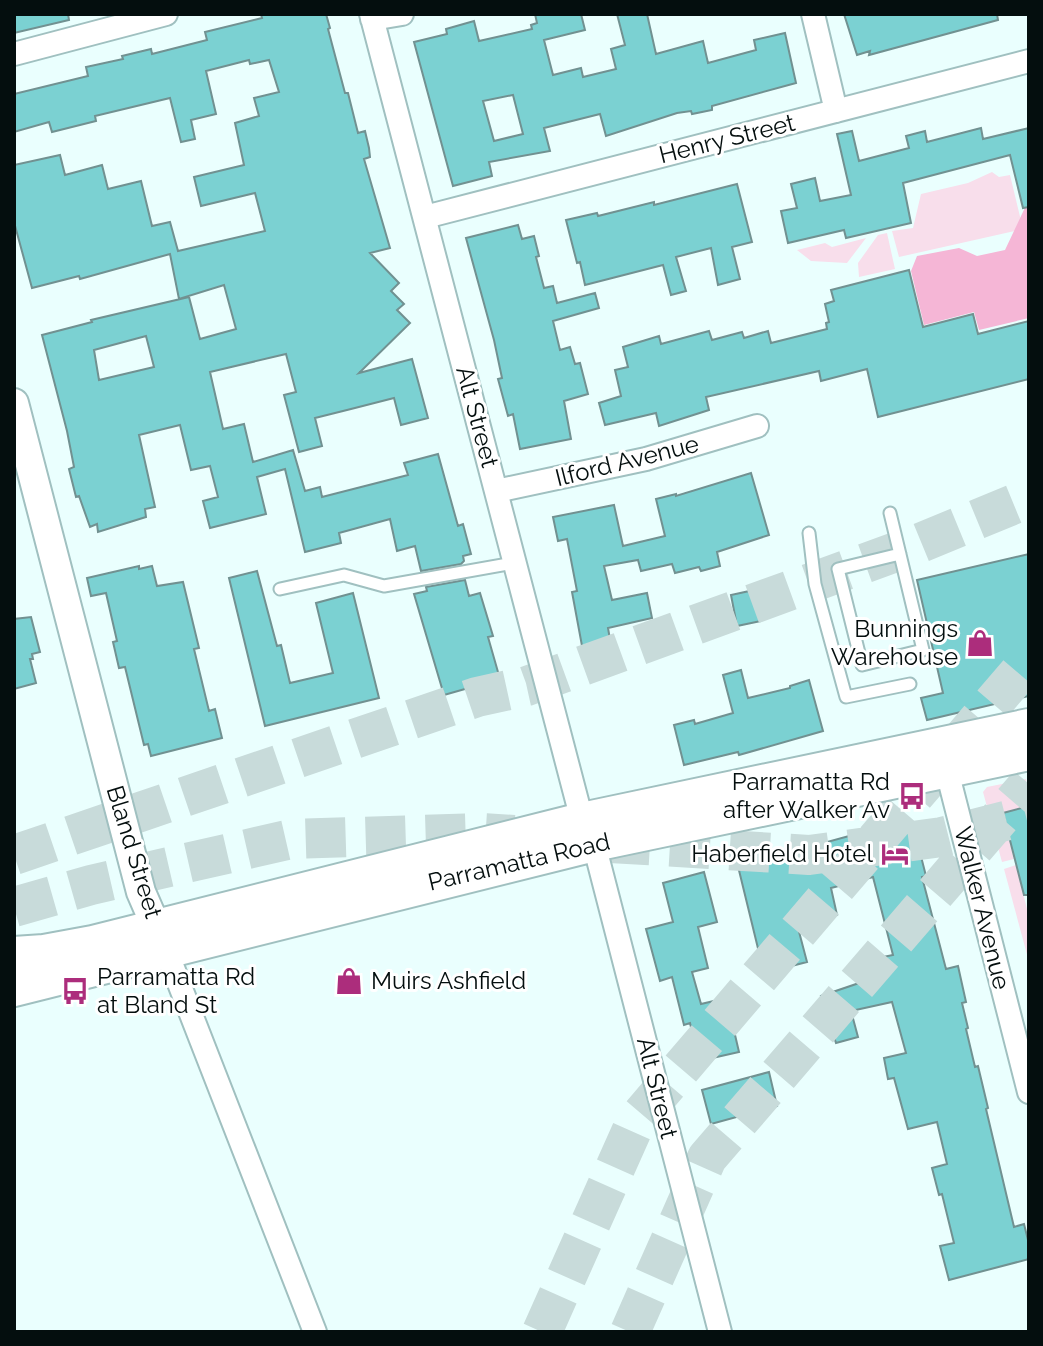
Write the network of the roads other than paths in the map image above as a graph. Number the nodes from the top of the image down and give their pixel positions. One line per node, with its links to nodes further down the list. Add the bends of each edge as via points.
1 (166, 14): 5 (street)
2 (402, 14): 4 (street)
3 (813, 14): 7 (street)
4 (372, 16): 8 (street, Alt Street)
5 (14, 54)
6 (1029, 61): 7 (street, Henry Street)
7 (836, 111): 8 (street, Henry Street)
8 (425, 217): 11 (street, Alt Street)
9 (14, 403): 22 (street, Bland Street, via 141,892)
10 (757, 426): 11 (street, Ilford Avenue, via 646,459)
11 (496, 491): 15 (street, Alt Street)
12 (890, 513): 14 (lane)
13 (809, 533): 17 (lane, via 815,584 846,697)
14 (900, 554): 14 (lane, via 923,650 862,665 838,569)
15 (514, 563): 16 (lane, via 384,586 344,575); 21 (street, Alt Street)
16 (280, 589)
17 (910, 684)
18 (1029, 726): 21 (main road, Parramatta Road)
19 (1029, 753): 20 (main road, Parramatta Road)
20 (947, 771): 21 (main road, Parramatta Road); 25 (street, Walker Avenue)
21 (588, 832): 22 (main road, Parramatta Road); 27 (street, Alt Street)
22 (161, 938): 23 (main road, Parramatta Road); 24 (main road, Parramatta Road); 26 (street, Bland Street)
23 (14, 954)
24 (14, 989)
25 (1029, 1092)
26 (315, 1332)
27 (720, 1332)

